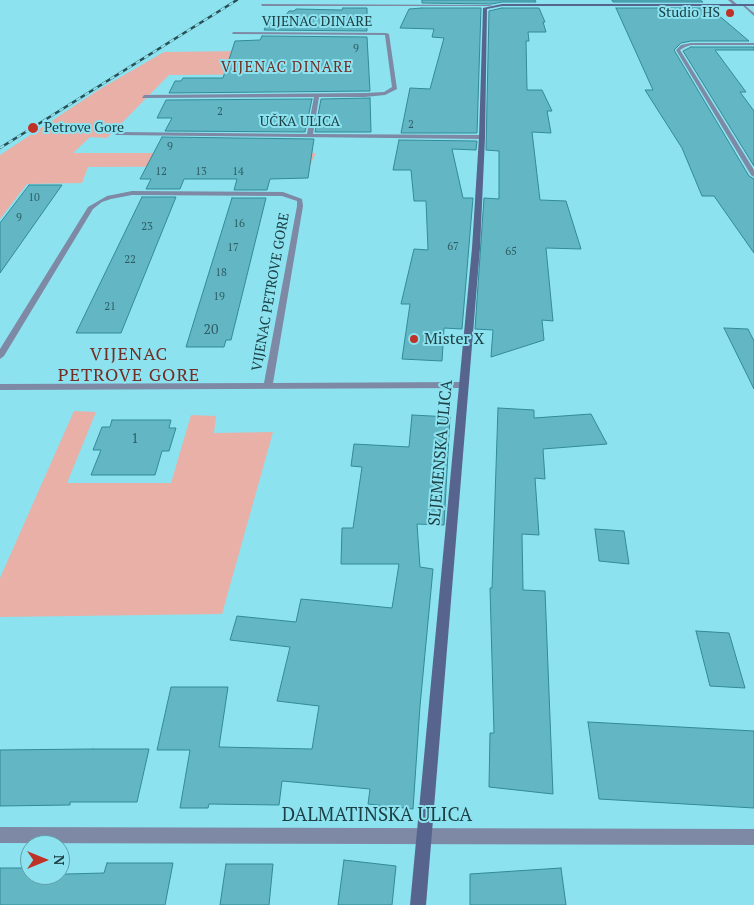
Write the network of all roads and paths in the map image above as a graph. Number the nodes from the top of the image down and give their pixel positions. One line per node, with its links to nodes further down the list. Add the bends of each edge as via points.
1 (730, 0): 3 (street)
2 (262, 4): 6 (street)
3 (736, 5): 4 (street); 6 (street)
4 (742, 5): 5 (street); 7 (street)
5 (754, 5)
6 (490, 6): 14 (street, SLJEMENSKA ULICA, via 485,8)
7 (754, 15)
8 (233, 33): 10 (street, VIJENAC DINARE, via 377,32 388,35 396,84 392,91 376,95)
9 (754, 44): 15 (street, via 691,44 678,50)
10 (317, 96): 11 (street, VIJENAC DINARE); 13 (street)
11 (144, 97)
12 (118, 134): 13 (street, UČKA ULICA)
13 (310, 135): 14 (street, UČKA ULICA)
14 (482, 137): 17 (street, SLJEMENSKA ULICA)
15 (754, 175)
16 (0, 356): 18 (street, VIJENAC PETROVE GORE, via 90,208 100,201 132,193 283,194 300,200 300,206)
17 (463, 385): 18 (street, VIJENAC PETROVE GORE); 21 (street, SLJEMENSKA ULICA)
18 (268, 386): 19 (street, VIJENAC PETROVE GORE)
19 (0, 387)
20 (0, 835): 21 (street, DALMATINSKA ULICA)
21 (424, 836): 22 (street, DALMATINSKA ULICA); 23 (street, SLJEMENSKA ULICA)
22 (754, 837)
23 (418, 905)

